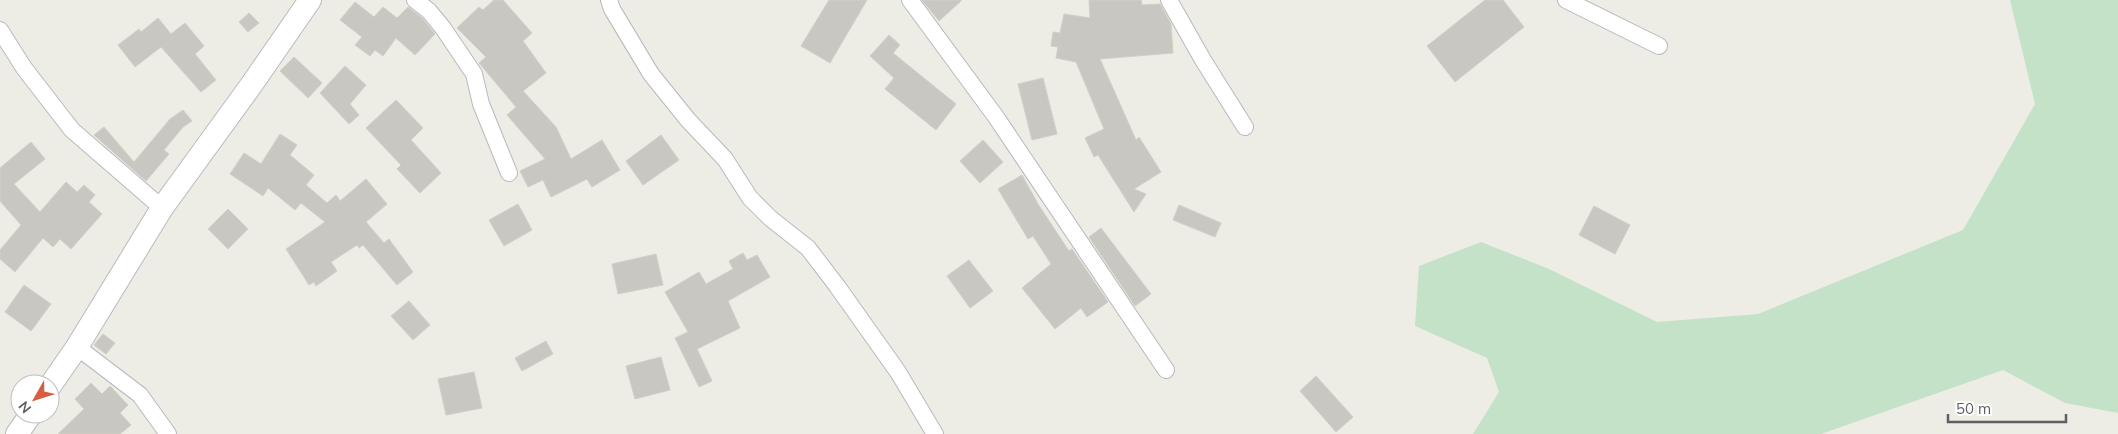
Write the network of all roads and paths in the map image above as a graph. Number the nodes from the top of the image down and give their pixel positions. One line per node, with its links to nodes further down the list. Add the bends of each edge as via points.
1 (310, 0): 11 (main road)
2 (415, 0): 10 (street, via 429,11 474,74 481,104)
3 (609, 0): 16 (street, via 658,82 725,159 750,198 808,248 837,286 898,372)
4 (910, 0): 13 (street, via 996,117)
5 (1169, 0): 9 (street)
6 (1566, 0): 8 (street)
7 (0, 30): 11 (street, via 24,68 72,130)
8 (1660, 46)
9 (1245, 127)
10 (509, 173)
11 (162, 208): 12 (main road)
12 (77, 347): 14 (main road); 15 (street, via 140,395)
13 (1166, 370)
14 (58, 374)
15 (168, 434)
16 (935, 434)

